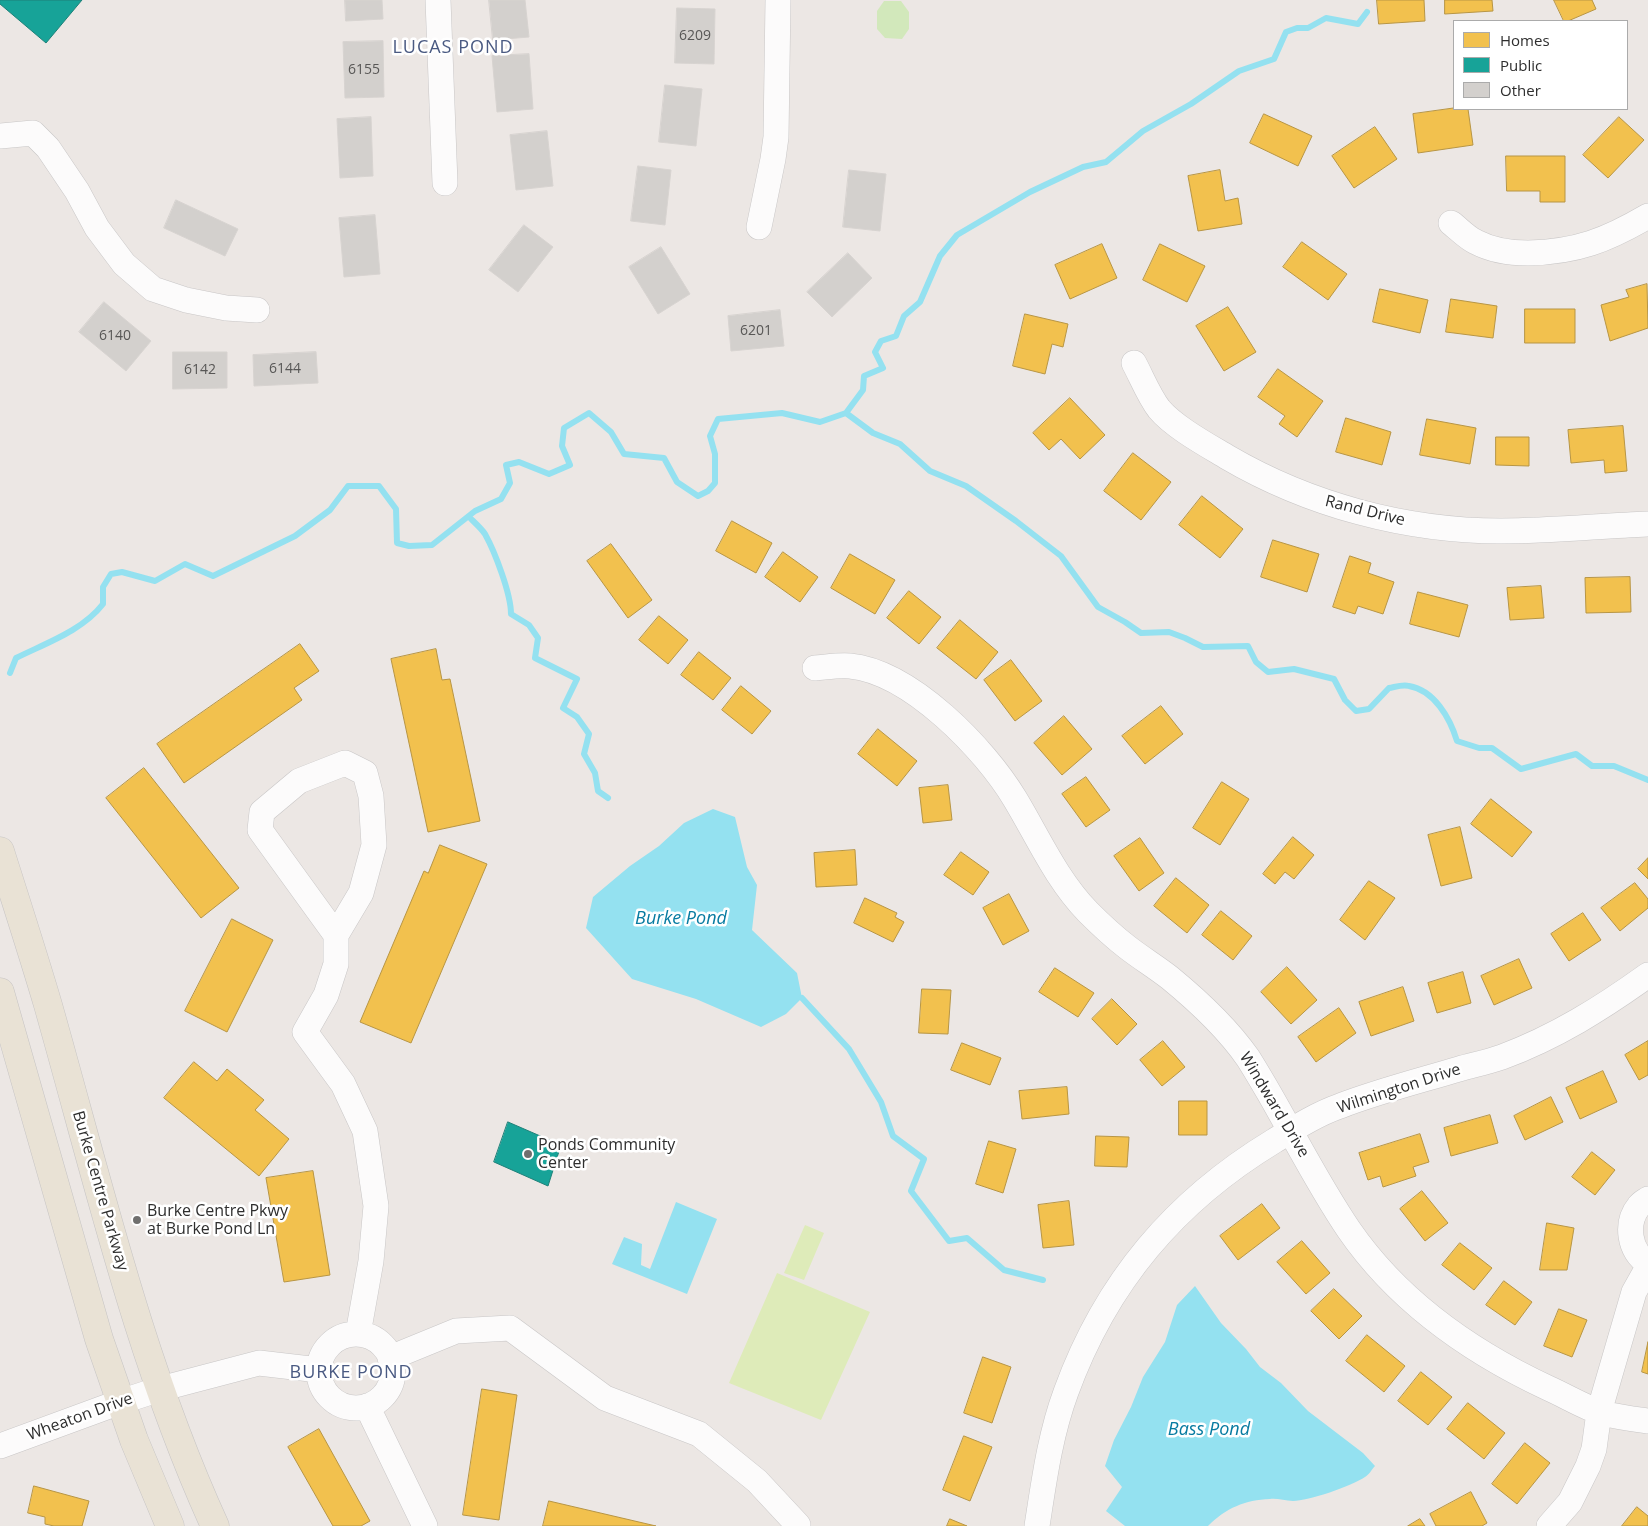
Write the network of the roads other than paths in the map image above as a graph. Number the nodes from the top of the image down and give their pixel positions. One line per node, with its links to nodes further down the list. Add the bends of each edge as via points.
1 (438, 0): 4 (street)
2 (778, 0): 7 (street, via 776,137)
3 (0, 136): 8 (street, via 33,133 48,148 77,190 97,228 124,264 153,289 186,300)
4 (445, 183)
5 (1648, 216): 6 (street, via 1611,237 1554,252 1508,253 1474,241)
6 (1452, 223)
7 (759, 227)
8 (258, 310)
9 (1134, 363): 10 (street, Rand Drive, via 1158,408 1168,419 1248,469 1296,492 1339,506 1445,528 1501,531)
10 (1648, 524)
11 (815, 668): 16 (street, Windward Drive, via 850,666 886,676 920,697 980,750 1004,780 1045,854 1086,910 1214,1017 1247,1057)
12 (0, 850): 23 (main road, Burke Centre Parkway, via 48,1004 110,1231)
13 (336, 935): 13 (street, via 361,893 374,845 371,796 365,773 345,763 299,781 262,812 260,830); 20 (street, via 336,964 326,995 305,1032 343,1084 364,1131 376,1206)
14 (1648, 975): 16 (street, Wilmington Drive, via 1549,1038 1500,1058 1338,1106)
15 (0, 992): 24 (main road, via 96,1329)
16 (1291, 1131): 26 (street, Windward Drive, via 1350,1232 1415,1304 1493,1360); 33 (street, Wilmington Drive, via 1243,1160 1184,1208 1148,1245 1122,1282 1083,1351 1065,1393 1047,1459)
17 (1648, 1198): 18 (street, via 1639,1206 1632,1220 1630,1235 1635,1250)
18 (1648, 1263)
19 (1648, 1267): 26 (street, via 1634,1292)
20 (358, 1334): 21 (street, via 378,1341); 22 (street, via 346,1335 331,1344 321,1358)
21 (390, 1358): 25 (street, via 392,1378 389,1387 383,1396); 29 (street, via 456,1331 510,1328 605,1398 699,1434 757,1481)
22 (319, 1370): 23 (street, Wheaton Drive, via 259,1363); 25 (street, via 320,1382 333,1400 349,1407)
23 (160, 1389): 24 (street, Wheaton Drive); 31 (main road, Burke Centre Parkway)
24 (120, 1402): 28 (street, Wheaton Drive); 30 (main road)
25 (367, 1406): 32 (street)
26 (1600, 1412): 27 (street, Windward Drive); 34 (street, via 1588,1466 1570,1502)
27 (1648, 1421)
28 (0, 1446)
29 (798, 1525)
30 (170, 1526)
31 (215, 1526)
32 (425, 1526)
33 (1037, 1526)
34 (1549, 1526)

